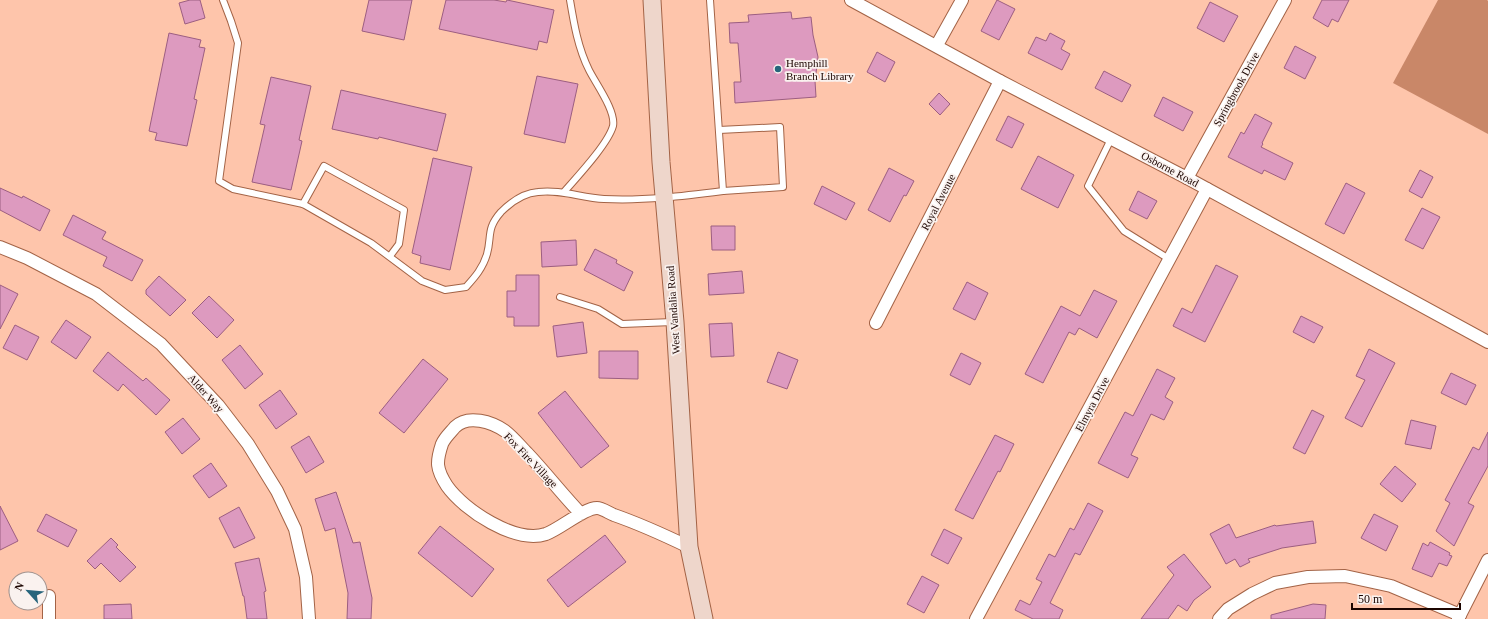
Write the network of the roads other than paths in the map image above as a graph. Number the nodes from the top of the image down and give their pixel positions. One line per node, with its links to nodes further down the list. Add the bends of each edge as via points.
1 (223, 0): 17 (lane, via 238,42 219,181 233,189)
2 (570, 0): 15 (lane, via 577,39 588,69 612,113 613,125 606,141)
3 (652, 0): 16 (main road, West Vandalia Road)
4 (710, 0): 10 (lane)
5 (851, 0): 8 (street, Osborne Road)
6 (962, 0): 8 (street)
7 (1285, 0): 12 (street, Springbrook Drive)
8 (937, 45): 9 (street, Osborne Road)
9 (1000, 81): 11 (street, Osborne Road); 23 (street, Royal Avenue)
10 (719, 130): 14 (lane); 14 (lane, via 780,127 783,187)
11 (1111, 139): 12 (street, Osborne Road); 20 (lane, via 1088,186 1124,231)
12 (1187, 178): 13 (street, Osborne Road)
13 (1207, 189): 20 (street, Elmyra Drive); 24 (street, Osborne Road)
14 (723, 191): 16 (lane)
15 (564, 192): 16 (lane, via 603,199); 19 (lane, via 537,192 517,199 501,213 490,229 487,254 480,271 466,287 445,290 422,281)
16 (664, 198): 22 (main road, West Vandalia Road)
17 (303, 204): 19 (lane); 19 (lane, via 324,166 404,210 399,244)
18 (0, 247): 31 (street, Alder Way, via 96,294 161,344 218,405 248,444 277,491 294,529 306,577)
19 (390, 256)
20 (1169, 259): 33 (street, Elmyra Drive)
21 (560, 297): 22 (lane, via 598,309 622,324)
22 (675, 322): 26 (main road, West Vandalia Road)
23 (876, 323)
24 (1488, 342)
25 (581, 514): 25 (street, Fox Fire Village, via 545,534 525,536 484,519 456,497 441,476 437,460 444,440 459,423 474,420 505,431); 26 (street, Fox Fire Village, via 597,508)
26 (689, 547): 32 (main road, West Vandalia Road)
27 (1488, 560): 29 (street)
28 (49, 596): 30 (street)
29 (1459, 617): 34 (street, via 1391,586 1345,576 1308,577 1275,583 1252,594)
30 (50, 619)
31 (309, 619)
32 (704, 619)
33 (976, 619)
34 (1219, 619)

